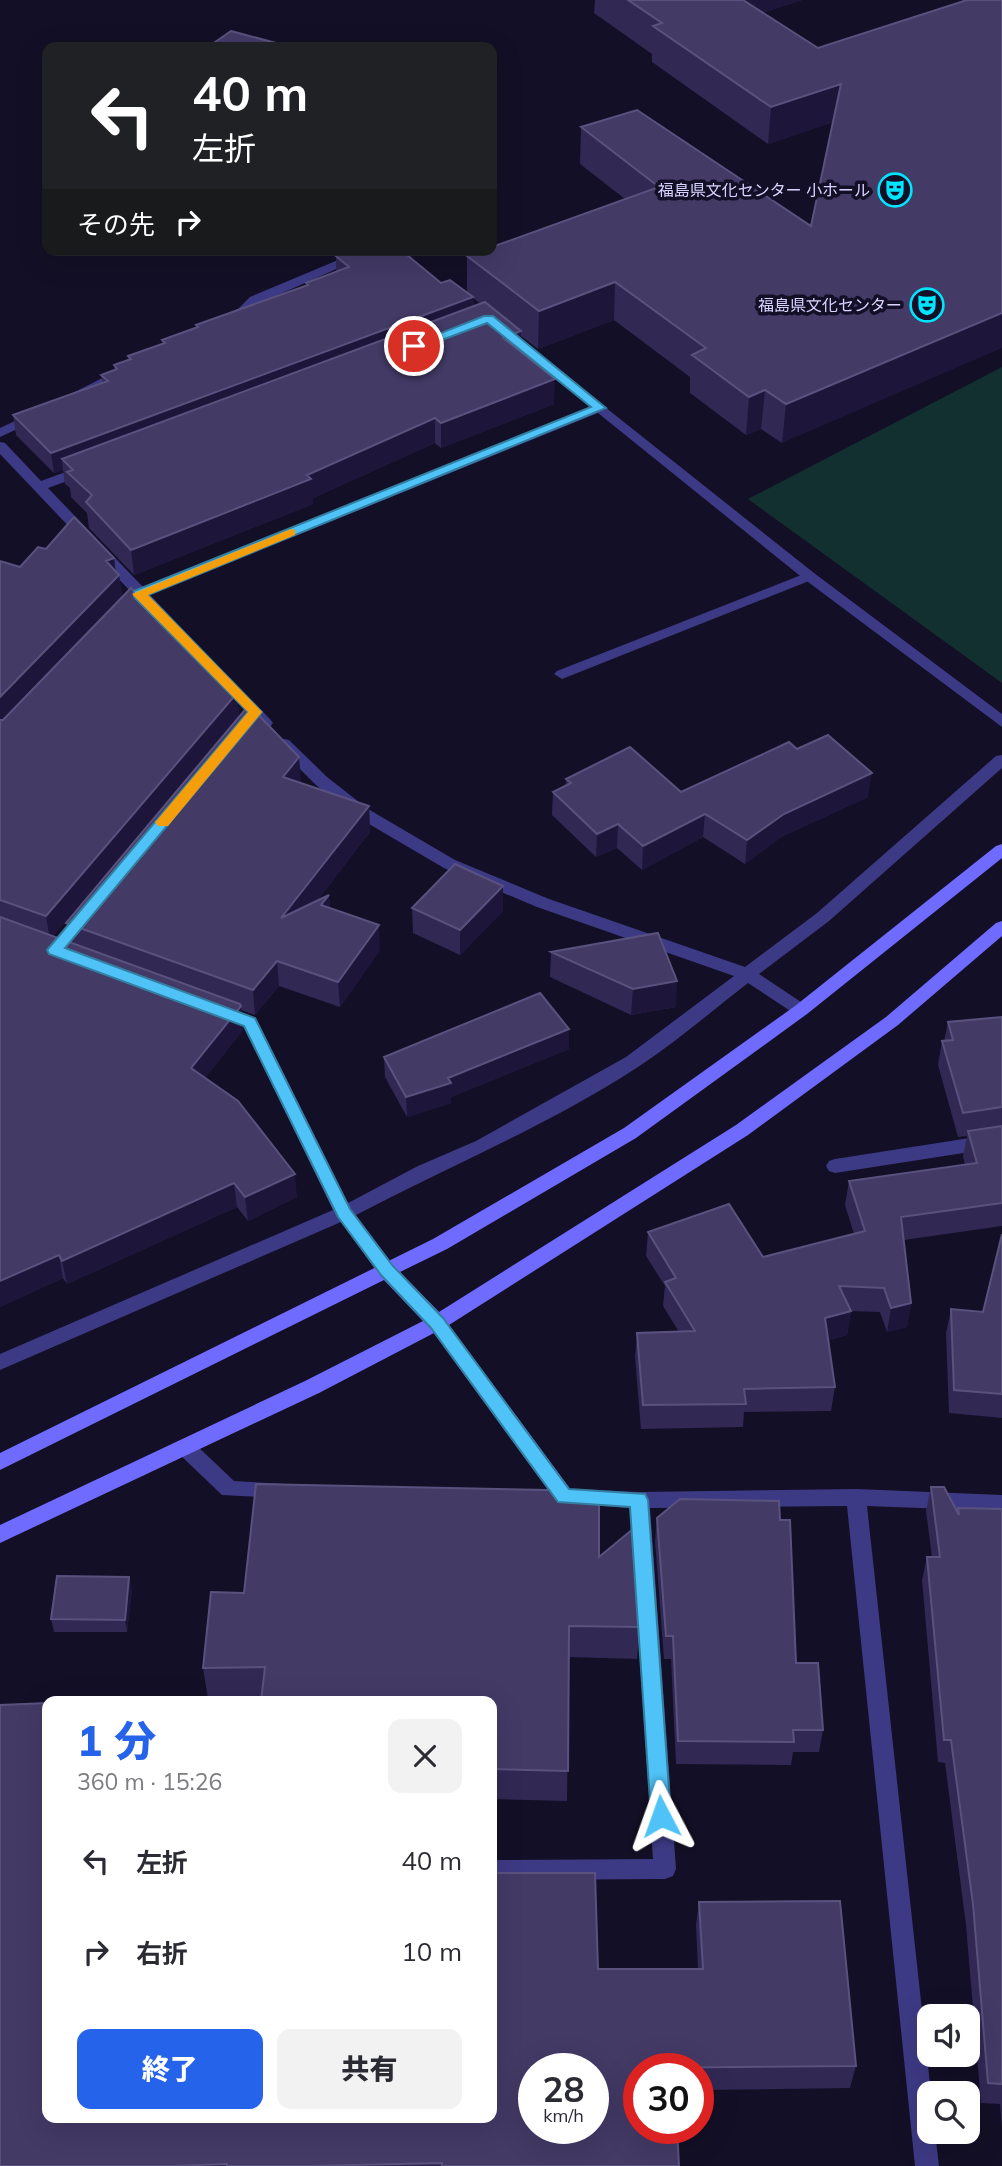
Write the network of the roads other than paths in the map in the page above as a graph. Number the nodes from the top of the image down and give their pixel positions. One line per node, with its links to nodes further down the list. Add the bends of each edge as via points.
1 (359, 256): 3 (street, via 255,300)
2 (488, 318): 5 (street)
3 (220, 323)
4 (134, 366): 6 (street)
5 (600, 408): 10 (street); 11 (street)
6 (0, 433)
7 (0, 446): 9 (street)
8 (105, 462): 9 (street)
9 (41, 486): 11 (street)
10 (809, 576): 13 (street); 14 (street)
11 (139, 594): 12 (street); 18 (street, via 251,717 317,778 435,859 516,894)
12 (120, 613)
13 (562, 674)
14 (1002, 722)
15 (1002, 760): 18 (street, via 823,917)
16 (1002, 850): 20 (street)
17 (1002, 927): 25 (street, via 892,1021 741,1130)
18 (748, 975): 20 (street); 23 (street, via 632,1062 482,1146)
19 (199, 1004): 23 (street, via 250,1022)
20 (801, 1010): 24 (street, via 630,1133)
21 (1002, 1140): 22 (street)
22 (835, 1166)
23 (344, 1213): 24 (street); 26 (street)
24 (387, 1270): 25 (street); 28 (street)
25 (437, 1323): 27 (street); 31 (street)
26 (0, 1362)
27 (186, 1447): 29 (street, via 229,1489); 35 (street)
28 (0, 1462)
29 (299, 1491)
30 (536, 1495): 31 (street)
31 (564, 1496): 33 (street)
32 (856, 1497): 33 (street); 34 (street); 37 (street)
33 (639, 1500): 36 (street, via 665,1869)
34 (1002, 1503)
35 (0, 1534)
36 (497, 1870)
37 (927, 2166)

